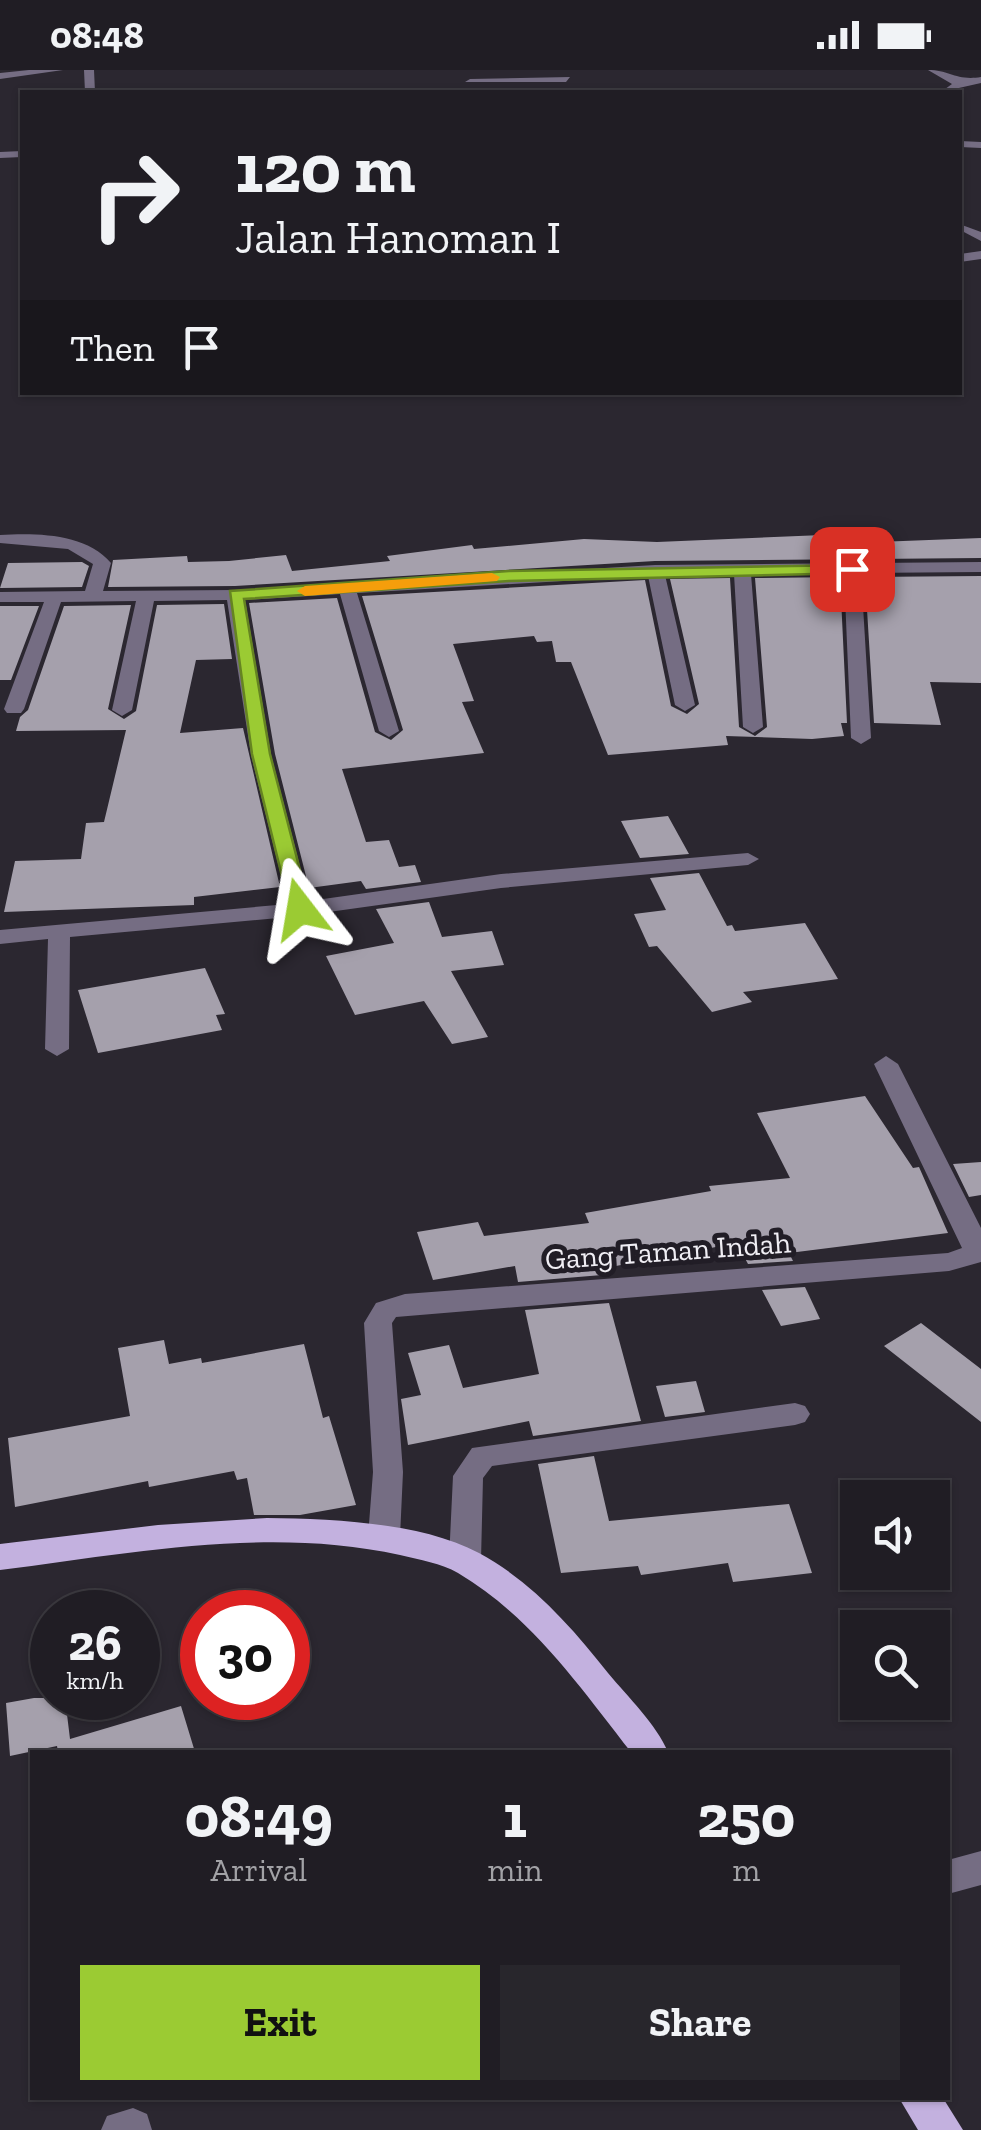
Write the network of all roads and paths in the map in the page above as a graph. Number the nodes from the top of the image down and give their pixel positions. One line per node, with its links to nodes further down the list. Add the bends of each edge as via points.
1 (58, 70): 4 (street)
2 (454, 70): 7 (street)
3 (932, 70): 8 (street)
4 (0, 76)
5 (566, 79): 7 (street)
6 (981, 80): 8 (street)
7 (473, 87)
8 (952, 89)
9 (966, 228): 10 (street)
10 (981, 237)
11 (3, 538): 20 (street, via 57,544 101,559)
12 (981, 566): 13 (street)
13 (852, 569): 15 (street); 27 (street)
14 (655, 570): 15 (street); 16 (street); 22 (street)
15 (742, 570): 25 (street)
16 (347, 589): 17 (street); 26 (street)
17 (235, 595): 21 (street); 29 (street, via 261,754)
18 (0, 597): 19 (street)
19 (54, 598): 20 (street); 23 (street)
20 (92, 598): 21 (street)
21 (146, 598): 24 (street)
22 (686, 705)
23 (14, 708)
24 (122, 710)
25 (753, 727)
26 (389, 731)
27 (861, 738)
28 (748, 859): 29 (street, via 501,880)
29 (300, 909): 30 (street)
30 (59, 933): 31 (street); 32 (street)
31 (0, 937)
32 (57, 1049)
33 (886, 1064): 35 (street, Gang Taman Indah, via 977,1246 972,1255 386,1310 378,1323 388,1472)
34 (795, 1414): 37 (street, via 483,1456 468,1476)
35 (384, 1537): 36 (main road, via 236,1531); 37 (main road)
36 (0, 1558)
37 (465, 1560): 38 (main road, via 522,1601)
38 (649, 1750)
39 (981, 1868): 40 (street)
40 (950, 1876)
41 (920, 2100): 42 (main road)
42 (943, 2130)

